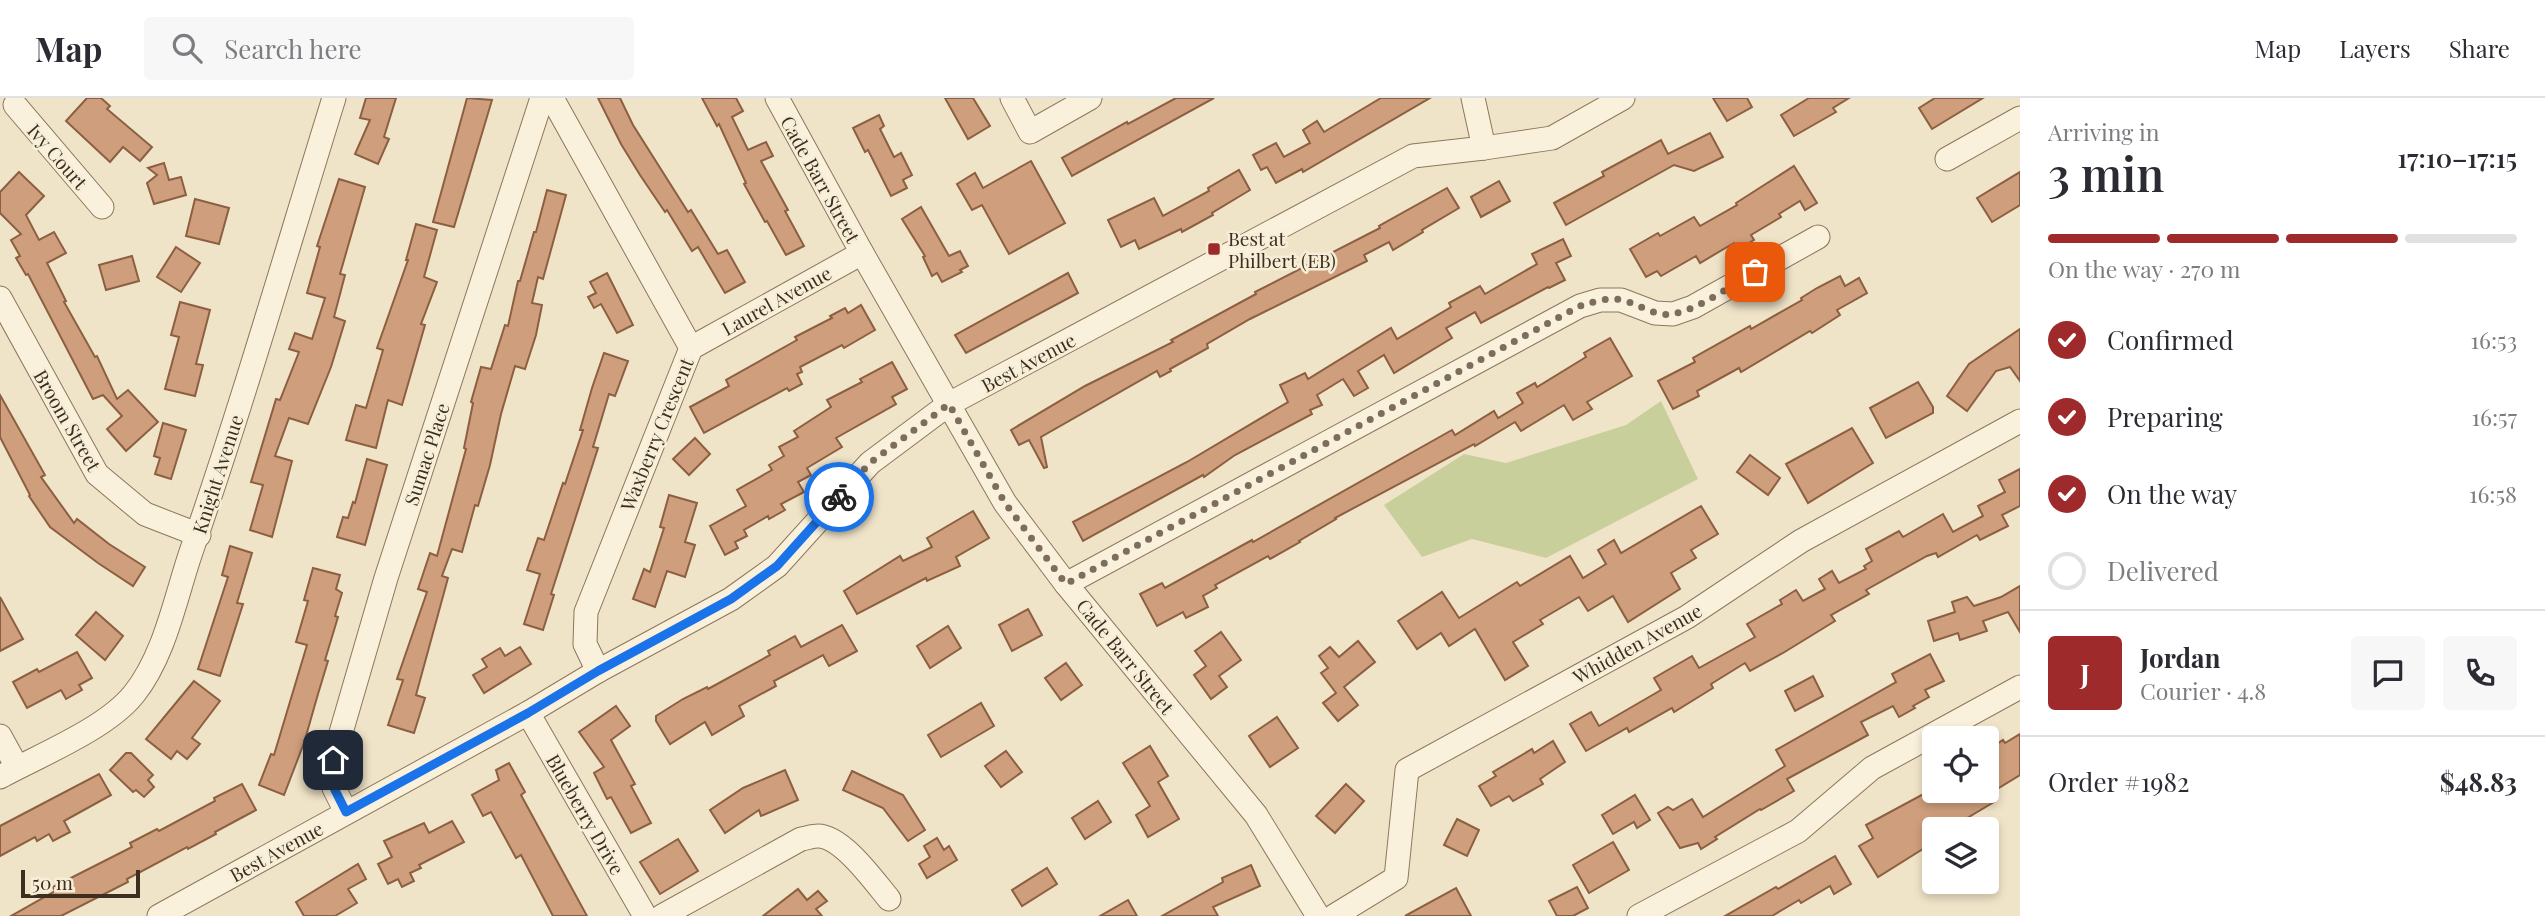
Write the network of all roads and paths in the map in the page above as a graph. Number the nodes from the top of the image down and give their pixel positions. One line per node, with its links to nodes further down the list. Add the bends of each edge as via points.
1 (334, 98): 20 (street, Knight Avenue)
2 (542, 98): 27 (street, Sumac Place, via 386,578 333,760 334,788)
3 (552, 98): 17 (street, Waxberry Crescent)
4 (776, 98): 15 (street, Cade Barr Street)
5 (1012, 98): 6 (street, via 1030,132)
6 (1090, 98)
7 (1473, 98): 11 (street)
8 (1623, 98): 11 (street, Best Avenue, via 1552,138)
9 (11, 108): 13 (street, Ivy Court)
10 (2020, 118): 12 (street)
11 (1484, 148): 18 (street, Best Avenue, via 1413,156)
12 (1947, 159)
13 (102, 207)
14 (1818, 237): 21 (street, via 1673,314 1655,313 1621,300 1580,306)
15 (862, 253): 17 (street, Laurel Avenue); 18 (street, Cade Barr Street)
16 (0, 298): 20 (street, Broom Street, via 97,474 145,514)
17 (691, 348): 22 (street, Waxberry Crescent, via 586,612 585,644)
18 (949, 404): 21 (street, Cade Barr Street, via 1005,503); 22 (street, Best Avenue, via 870,463 777,566 731,599)
19 (2020, 421): 33 (street, Whidden Avenue, via 1801,541 1687,617 1407,770 1396,878)
20 (199, 535): 26 (street, Knight Avenue, via 164,636 135,693 109,717)
21 (1066, 584): 32 (street, Cade Barr Street, via 1256,815)
22 (598, 671): 24 (street, Best Avenue)
23 (2020, 687): 34 (street, via 1872,768 1798,831)
24 (528, 713): 27 (street, Best Avenue); 30 (street, Blueberry Drive)
25 (0, 736): 26 (street)
26 (8, 772)
27 (346, 812): 29 (street, Best Avenue)
28 (889, 899): 31 (street, via 845,849 833,839 819,836 801,839)
29 (159, 916)
30 (645, 916)
31 (662, 916)
32 (1318, 916)
33 (1334, 916)
34 (1639, 916)

